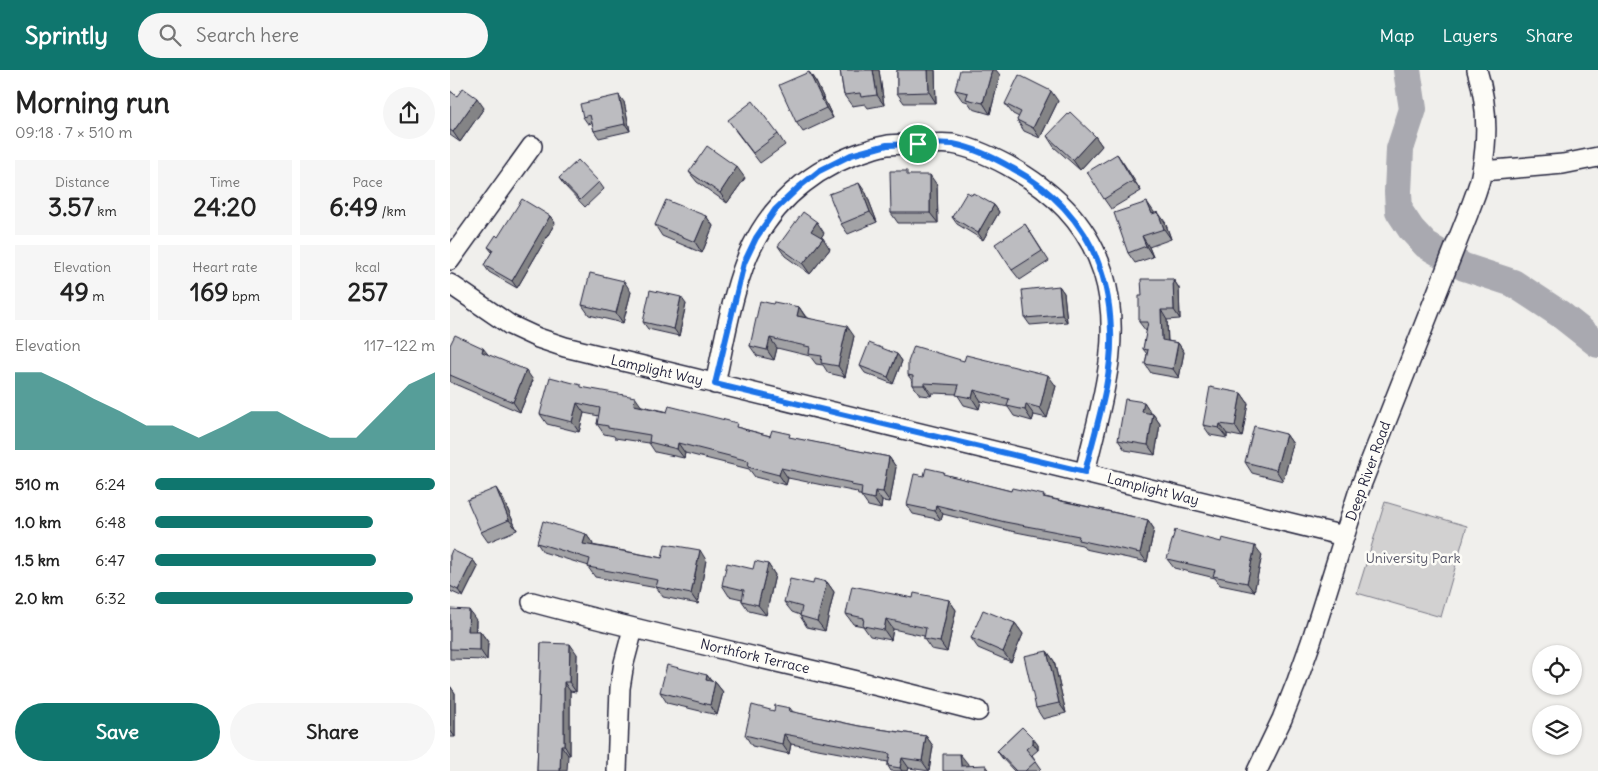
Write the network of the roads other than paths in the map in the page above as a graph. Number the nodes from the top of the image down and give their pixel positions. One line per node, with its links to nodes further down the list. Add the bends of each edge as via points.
1 (1477, 70): 4 (street, Deep River Road, via 1486,126)
2 (532, 146): 5 (street)
3 (1598, 157): 4 (street)
4 (1482, 171): 9 (street, Deep River Road)
5 (450, 260)
6 (450, 284): 7 (street, Lamplight Way, via 510,325 538,338 592,355)
7 (715, 384): 8 (street, Lamplight Way); 8 (street, via 744,263 775,210 819,171 851,155 887,145 952,144 988,154 1039,184 1059,200 1091,243 1103,272 1109,302 1110,365)
8 (1085, 472): 9 (street, Lamplight Way)
9 (1344, 536): 14 (street, Deep River Road, via 1297,681)
10 (532, 602): 11 (street, Northfork Terrace)
11 (633, 629): 12 (street, Northfork Terrace, via 876,684); 13 (street, via 620,688)
12 (978, 711)
13 (617, 771)
14 (1257, 771)

